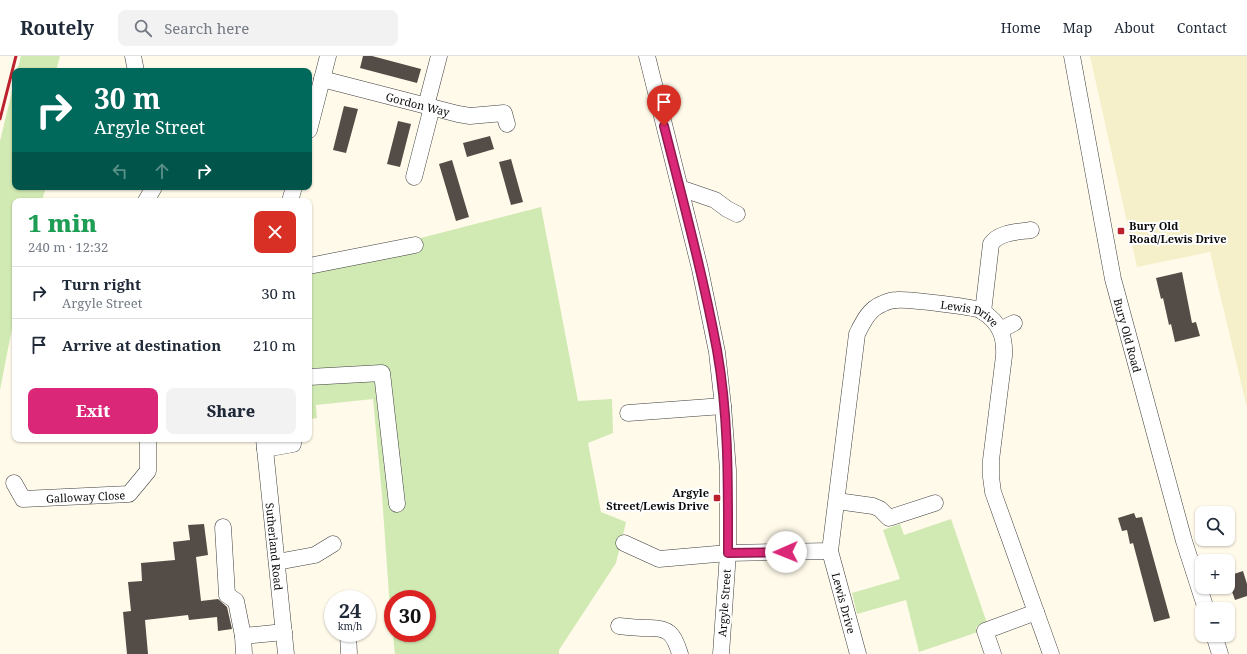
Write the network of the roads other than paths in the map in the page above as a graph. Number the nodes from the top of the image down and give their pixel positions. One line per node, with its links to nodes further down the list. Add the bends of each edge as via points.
1 (133, 56): 6 (street)
2 (328, 56): 7 (street)
3 (439, 56): 8 (street)
4 (647, 56): 12 (street, Argyle Street)
5 (1072, 56): 34 (street, Bury Old Road, via 1113,279 1184,541)
6 (135, 68)
7 (322, 79): 8 (street, Gordon Way); 9 (street)
8 (429, 107): 10 (street, Gordon Way, via 470,116 504,113); 11 (street)
9 (312, 118)
10 (507, 124)
11 (414, 177)
12 (680, 188): 13 (street, via 715,200); 19 (street, Argyle Street, via 717,352)
13 (737, 214)
14 (1031, 230): 17 (street, via 1001,236 994,239 991,244)
15 (414, 245): 16 (street)
16 (312, 265)
17 (983, 312): 25 (street, Lewis Drive, via 978,309 897,300 881,304 869,313 858,334); 35 (street, Lewis Drive, via 993,321 1007,326 990,477)
18 (312, 377): 27 (street, via 382,373)
19 (723, 406): 20 (street); 32 (street, Argyle Street, via 728,470)
20 (628, 413)
21 (148, 442): 24 (street, Galloway Close, via 148,471 129,494 23,499)
22 (293, 442): 23 (street)
23 (264, 444): 33 (street, Sutherland Road)
24 (14, 483)
25 (837, 501): 26 (street, via 873,506 889,518); 31 (street, Lewis Drive)
26 (935, 503)
27 (397, 504)
28 (223, 527): 38 (street, via 227,595 236,601)
29 (624, 543): 32 (street, via 659,560)
30 (333, 544): 33 (street, via 315,554)
31 (830, 551): 32 (street); 46 (street, Lewis Drive)
32 (728, 553): 45 (street, Argyle Street)
33 (277, 562): 37 (street, Sutherland Road)
34 (1204, 602)
35 (1036, 612): 47 (street, via 985,631); 48 (street, Lewis Drive)
36 (619, 626): 44 (street, via 666,630 676,641)
37 (284, 632): 38 (street); 42 (street, Sutherland Road)
38 (243, 636): 41 (street)
39 (348, 642): 43 (street)
40 (1216, 642): 49 (street)
41 (244, 654)
42 (286, 654)
43 (349, 654)
44 (680, 654)
45 (721, 654)
46 (858, 654)
47 (992, 654)
48 (1051, 654)
49 (1220, 654)

